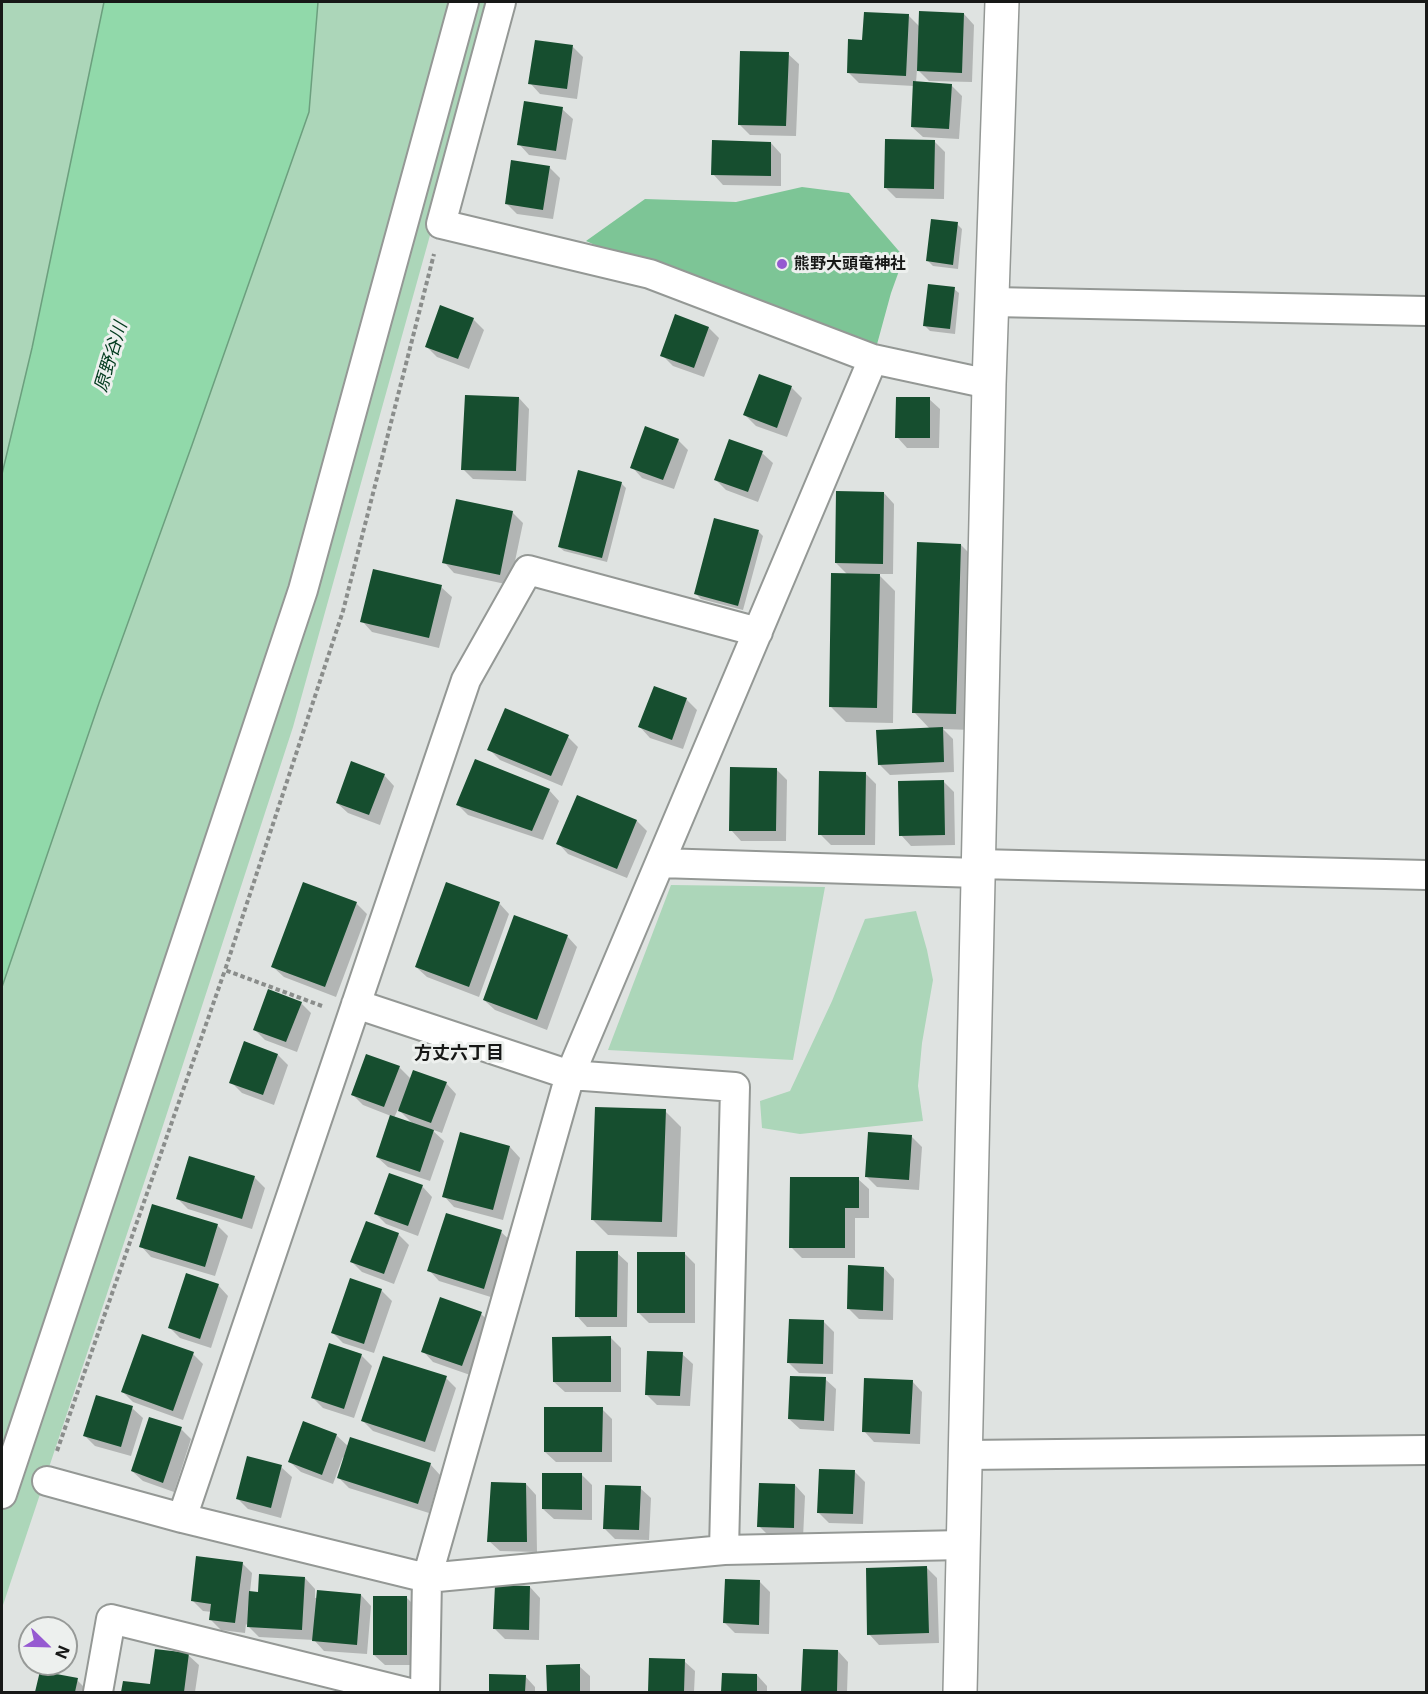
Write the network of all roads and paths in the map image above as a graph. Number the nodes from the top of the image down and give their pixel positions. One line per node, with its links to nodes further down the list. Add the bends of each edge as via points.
1 (464, 2): 19 (street, via 303,590)
2 (501, 2): 4 (street)
3 (1002, 2): 5 (street)
4 (441, 224): 7 (street, via 650,274); 13 (path, via 344,611)
5 (993, 302): 6 (street); 8 (street)
6 (1426, 311)
7 (873, 359): 8 (street); 9 (street)
8 (989, 384): 11 (street)
9 (758, 632): 10 (street); 14 (street, via 528,570 466,680)
10 (660, 863): 11 (street); 15 (street)
11 (978, 868): 12 (street); 17 (street)
12 (1426, 875)
13 (225, 970): 14 (path); 18 (path)
14 (354, 1010): 15 (street); 20 (street)
15 (570, 1075): 22 (street, via 735,1087); 23 (street)
16 (1426, 1450): 17 (street)
17 (965, 1455): 21 (street)
18 (47, 1481): 20 (street)
19 (2, 1494)
20 (182, 1518): 23 (street)
21 (963, 1545): 22 (street); 27 (street)
22 (724, 1550): 23 (street)
23 (427, 1578): 26 (street)
24 (98, 1692): 25 (street, via 111,1619)
25 (406, 1692)
26 (425, 1692)
27 (960, 1692)

